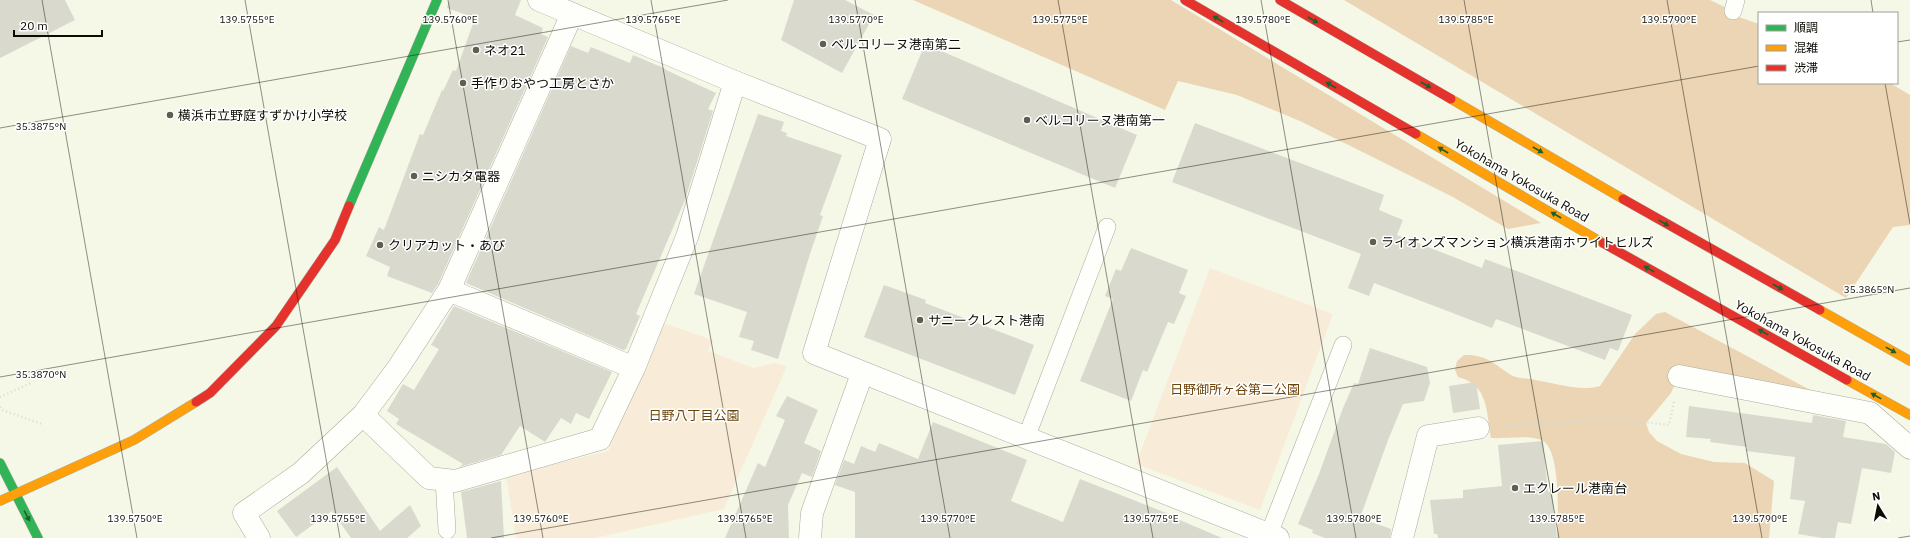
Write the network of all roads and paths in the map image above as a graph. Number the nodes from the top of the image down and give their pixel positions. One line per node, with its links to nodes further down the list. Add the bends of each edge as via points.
1 (437, 0): 25 (main road, via 336,240 276,326 210,393 134,440)
2 (539, 0): 5 (street)
3 (1185, 0): 18 (main road, Yokohama Yokosuka Road, one-way to 3, via 1589,235)
4 (1280, 0): 10 (main road, one-way to 10, via 1630,204)
5 (572, 14): 6 (street); 8 (street)
6 (735, 82): 11 (street, via 687,237); 12 (street, via 880,138 814,353)
7 (1107, 227): 21 (lane)
8 (449, 290): 11 (street); 17 (street, via 398,368)
9 (1343, 345): 28 (lane)
10 (1910, 361)
11 (634, 368): 24 (street, via 600,439 455,481)
12 (862, 374): 21 (street); 31 (street, via 812,513)
13 (1679, 376): 20 (path, via 1669,425 1618,419); 22 (street, via 1870,413)
14 (31, 382): 15 (path)
15 (0, 397)
16 (0, 407): 19 (path, via 2,410)
17 (363, 415): 24 (street, via 429,478); 30 (street, via 301,473 244,513)
18 (1910, 415)
19 (42, 424)
20 (1478, 428): 32 (street, via 1428,436)
21 (1026, 438): 28 (street)
22 (1910, 448)
23 (0, 463): 25 (main road)
24 (444, 479): 27 (lane)
25 (15, 495): 26 (main road); 29 (main road, one-way to 29)
26 (0, 501)
27 (447, 530)
28 (1273, 536)
29 (38, 538)
30 (259, 538)
31 (810, 538)
32 (1402, 538)

